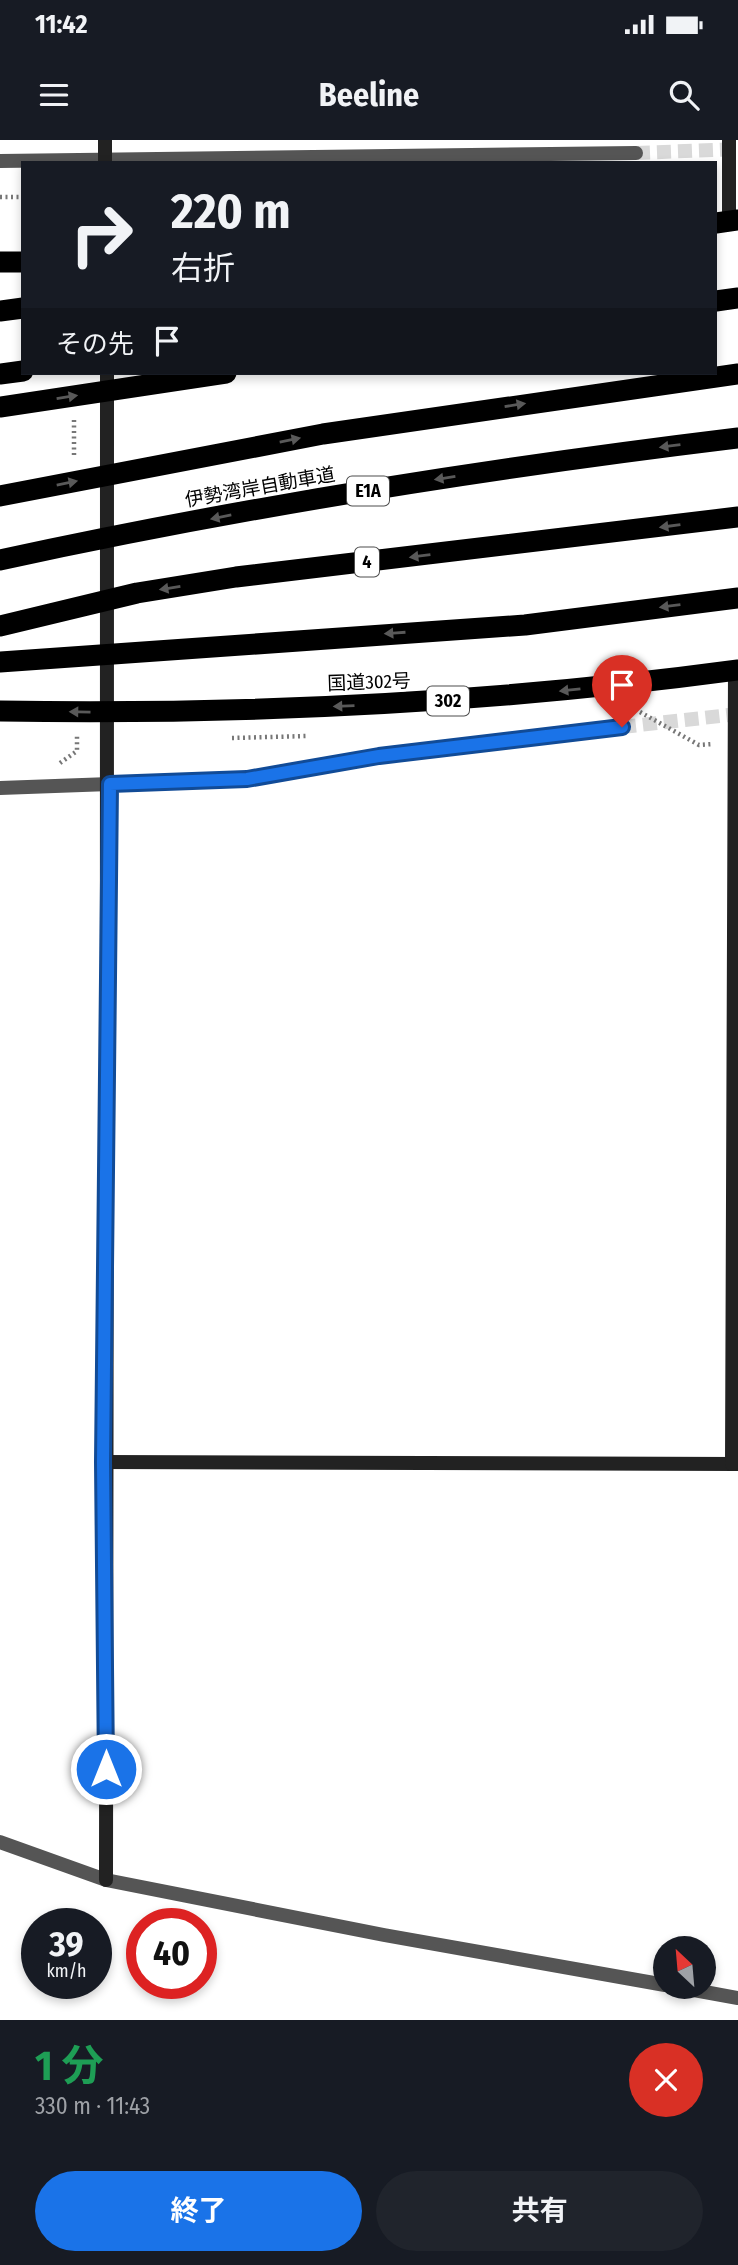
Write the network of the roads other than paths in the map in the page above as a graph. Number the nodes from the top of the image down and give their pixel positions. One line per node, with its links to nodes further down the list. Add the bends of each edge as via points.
1 (105, 140): 6 (street)
2 (729, 140): 8 (street)
3 (636, 153): 7 (street)
4 (0, 161): 5 (street)
5 (21, 161)
6 (105, 161)
7 (164, 161)
8 (725, 222)
9 (0, 262): 10 (highway)
10 (21, 262)
11 (738, 298): 12 (highway)
12 (717, 301)
13 (21, 308): 14 (highway)
14 (0, 311)
15 (21, 370): 16 (highway)
16 (0, 373)
17 (738, 374): 22 (highway, 伊勢湾岸自動車道, one-way to 17, via 323,434)
18 (107, 375): 31 (street)
19 (213, 375): 20 (highway, one-way to 19)
20 (0, 407)
21 (738, 438): 24 (highway, 伊勢湾岸自動車道 / E1A, one-way to 24, via 565,459 326,498)
22 (0, 496)
23 (738, 517): 26 (highway, 4, one-way to 26, via 236,577 136,593)
24 (0, 560)
25 (738, 598): 27 (highway, one-way to 27, via 525,625)
26 (0, 626)
27 (0, 662)
28 (737, 670): 29 (highway, 国道302号 / 302, one-way to 29, via 418,703 159,713); 34 (street)
29 (0, 711)
30 (622, 727): 31 (street, via 379,756 247,779)
31 (110, 784): 32 (street); 33 (street)
32 (0, 788)
33 (103, 1462): 34 (street); 36 (street)
34 (735, 1464)
35 (0, 1842): 36 (street)
36 (106, 1881): 37 (street)
37 (653, 1983)
38 (716, 1994): 39 (street)
39 (738, 1998)

